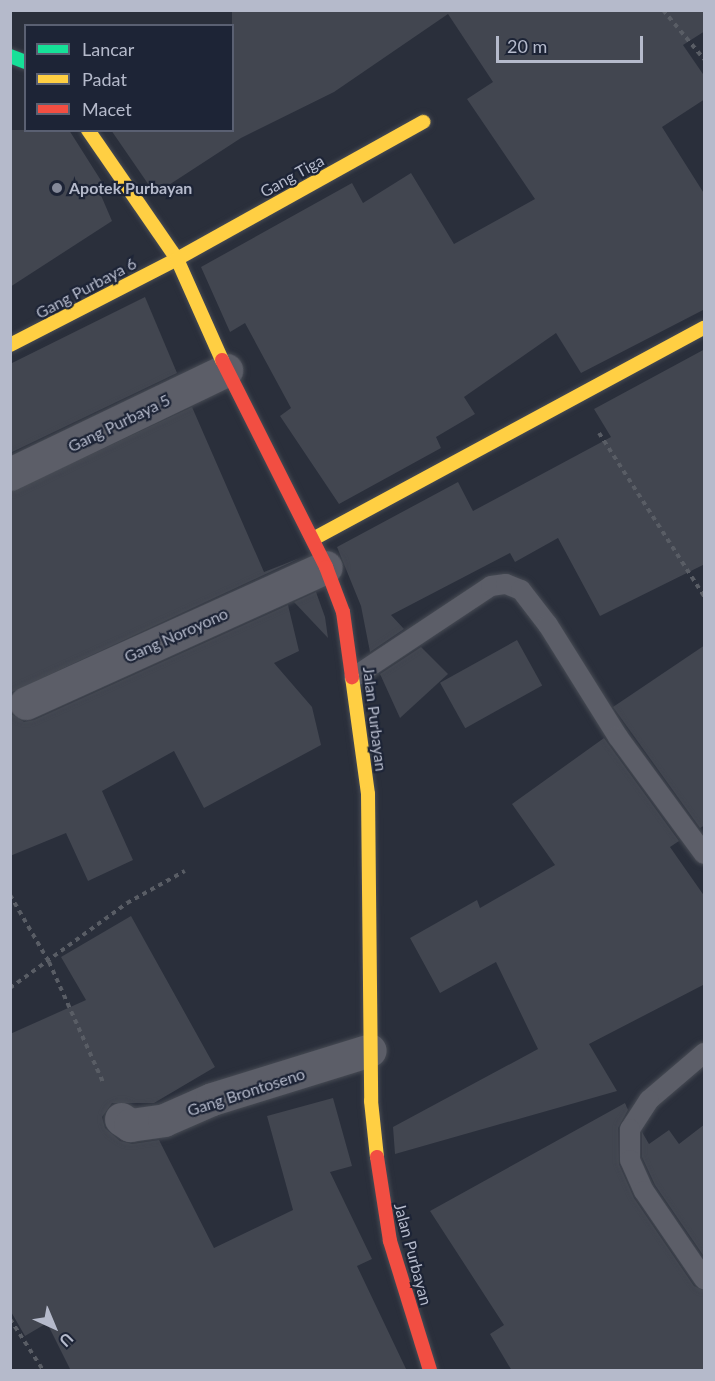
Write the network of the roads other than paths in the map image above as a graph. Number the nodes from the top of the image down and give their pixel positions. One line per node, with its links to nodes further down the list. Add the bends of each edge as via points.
1 (423, 122): 3 (street, Gang Tiga)
2 (89, 132): 3 (street, Jalan Purbayan)
3 (177, 259): 5 (street, Gang Purbaya 6); 6 (street, Jalan Purbayan)
4 (705, 328): 8 (street, via 576,397)
5 (10, 345)
6 (226, 370): 7 (street, Gang Purbaya 5); 8 (street, Jalan Purbayan)
7 (10, 474)
8 (320, 553): 9 (street, Jalan Purbayan, via 343,612); 10 (street, Gang Noroyono)
9 (354, 677): 11 (lane, via 491,586 506,584 521,590 548,625 618,736); 12 (street, Jalan Purbayan, via 368,794)
10 (26, 703)
11 (705, 854)
12 (370, 1050): 14 (street, Gang Brontoseno, via 212,1099 164,1120 130,1125); 16 (street, Jalan Purbayan, via 382,1204)
13 (705, 1053): 15 (lane, via 649,1100 630,1129 630,1161 644,1191)
14 (121, 1119)
15 (705, 1279)
16 (430, 1371)

